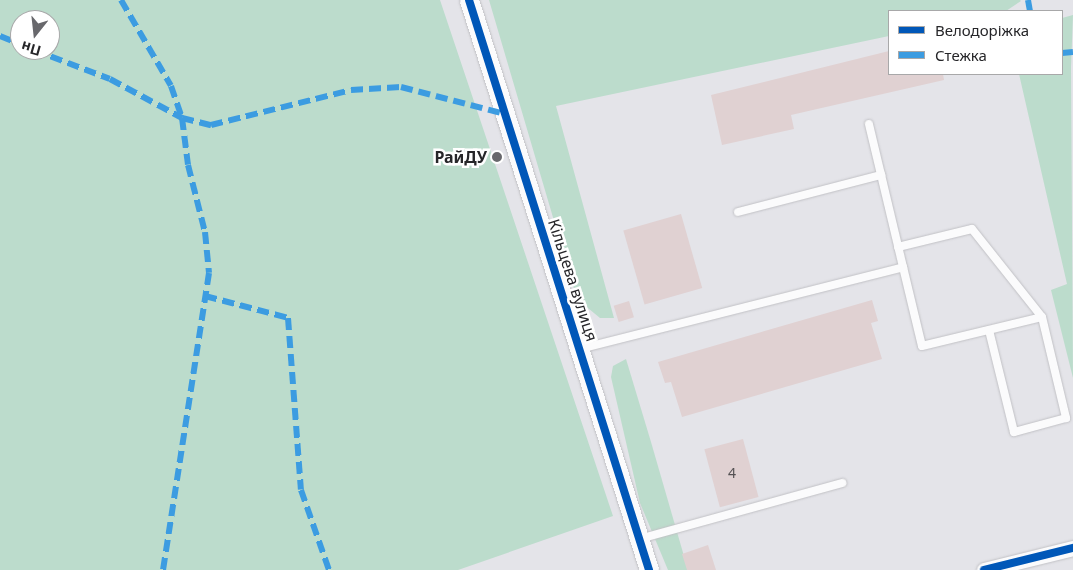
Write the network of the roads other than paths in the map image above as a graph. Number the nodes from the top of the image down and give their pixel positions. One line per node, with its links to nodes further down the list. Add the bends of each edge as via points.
1 (469, 0): 9 (street, Кільцева вулиця)
2 (868, 124): 3 (lane)
3 (881, 175): 4 (lane); 5 (lane)
4 (738, 212)
5 (898, 248): 6 (lane); 7 (lane, via 972,229)
6 (903, 267): 8 (lane, via 922,346); 9 (lane)
7 (1042, 317): 8 (lane); 8 (lane, via 1066,418 1014,432)
8 (989, 330)
9 (580, 349): 11 (street, Кільцева вулиця)
10 (842, 483): 11 (lane)
11 (639, 539): 13 (street, Кільцева вулиця)
12 (1073, 548): 14 (street)
13 (649, 570)
14 (984, 570)

